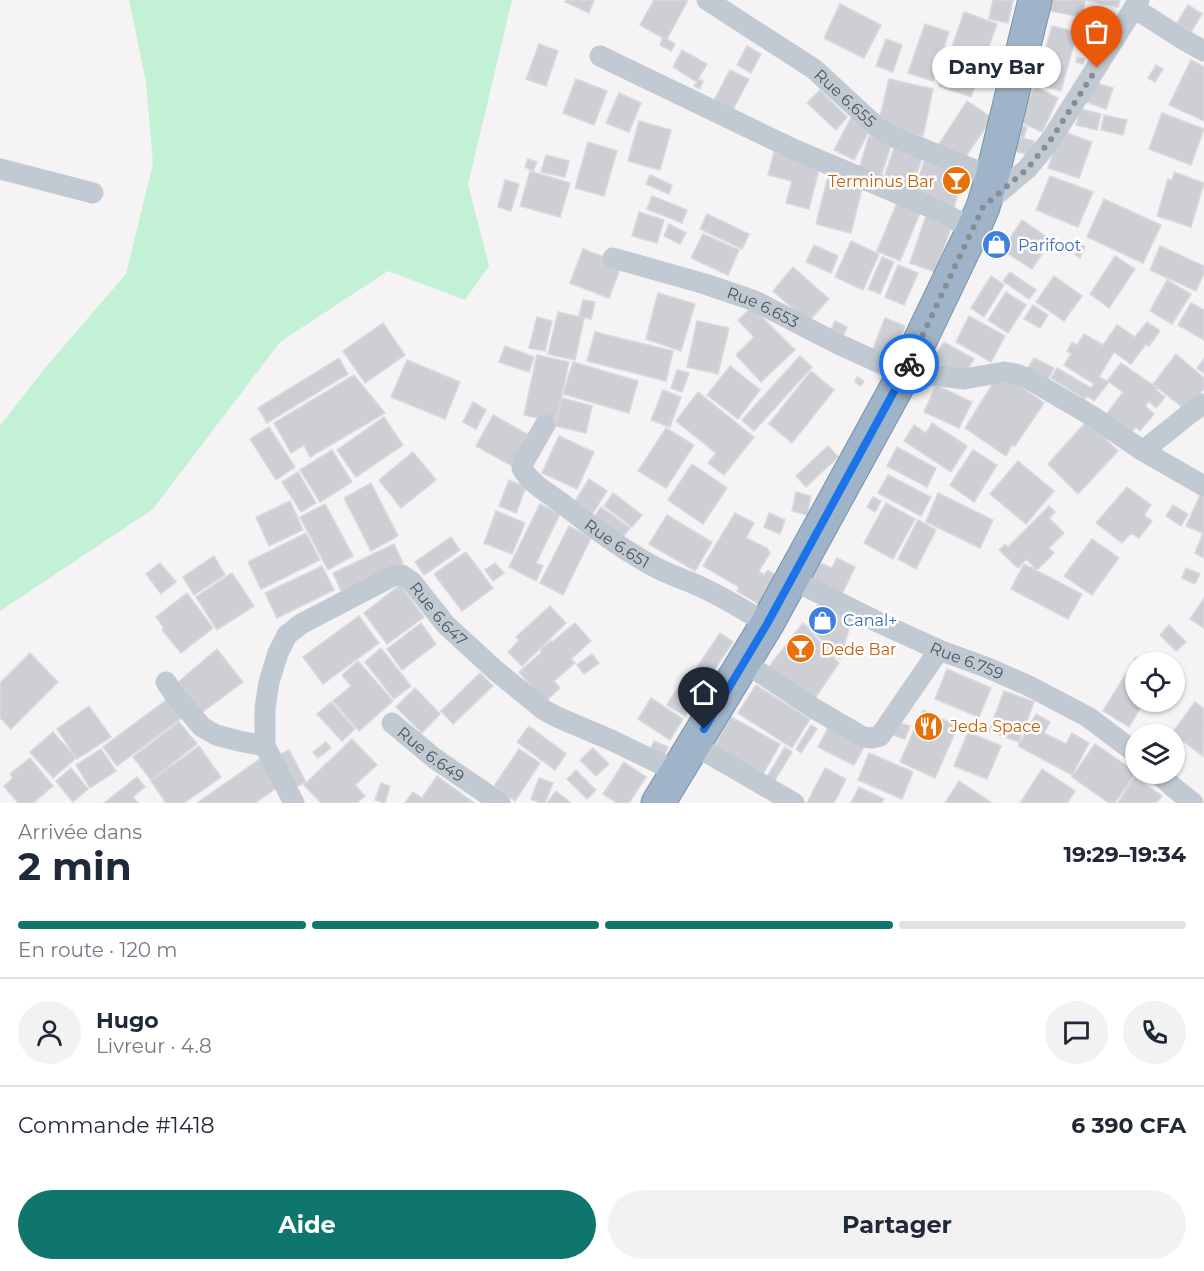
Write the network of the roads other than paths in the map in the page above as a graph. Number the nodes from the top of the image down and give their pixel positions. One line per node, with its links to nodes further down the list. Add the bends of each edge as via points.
1 (707, 0): 8 (street, Rue 6.655, via 814,69 877,127)
2 (1035, 0): 8 (highway)
3 (1136, 4): 4 (street); 8 (street, via 1050,141 1027,169)
4 (1204, 51)
5 (600, 56): 8 (street, via 792,149 944,213)
6 (0, 169): 7 (street)
7 (93, 193)
8 (982, 204): 10 (highway)
9 (612, 258): 10 (street, Rue 6.653, via 755,301)
10 (904, 374): 13 (street, via 964,379 1004,372 1016,374 1092,416); 15 (highway)
11 (1204, 404): 13 (street)
12 (545, 425): 16 (street, Rue 6.651, via 522,468 526,476 604,536 655,568 720,596)
13 (1143, 451): 14 (street)
14 (1204, 486)
15 (791, 579): 16 (highway); 17 (street, Rue 6.759)
16 (767, 624): 18 (highway)
17 (939, 650): 18 (street, via 880,736 872,738 854,732); 21 (street, Rue 6.759, via 1029,686 1088,717)
18 (744, 662): 23 (highway)
19 (166, 682): 22 (street, via 202,727 216,735)
20 (392, 723): 26 (street, Rue 6.649, via 434,758)
21 (1125, 745)
22 (265, 746): 23 (street, Rue 6.647, via 269,682 287,635 325,611 402,575 446,625 544,710 611,740); 25 (street, Rue 6.647)
23 (686, 759): 27 (highway); 28 (street)
24 (1170, 784): 29 (street)
25 (294, 803)
26 (500, 803)
27 (658, 803)
28 (794, 803)
29 (1193, 803)

